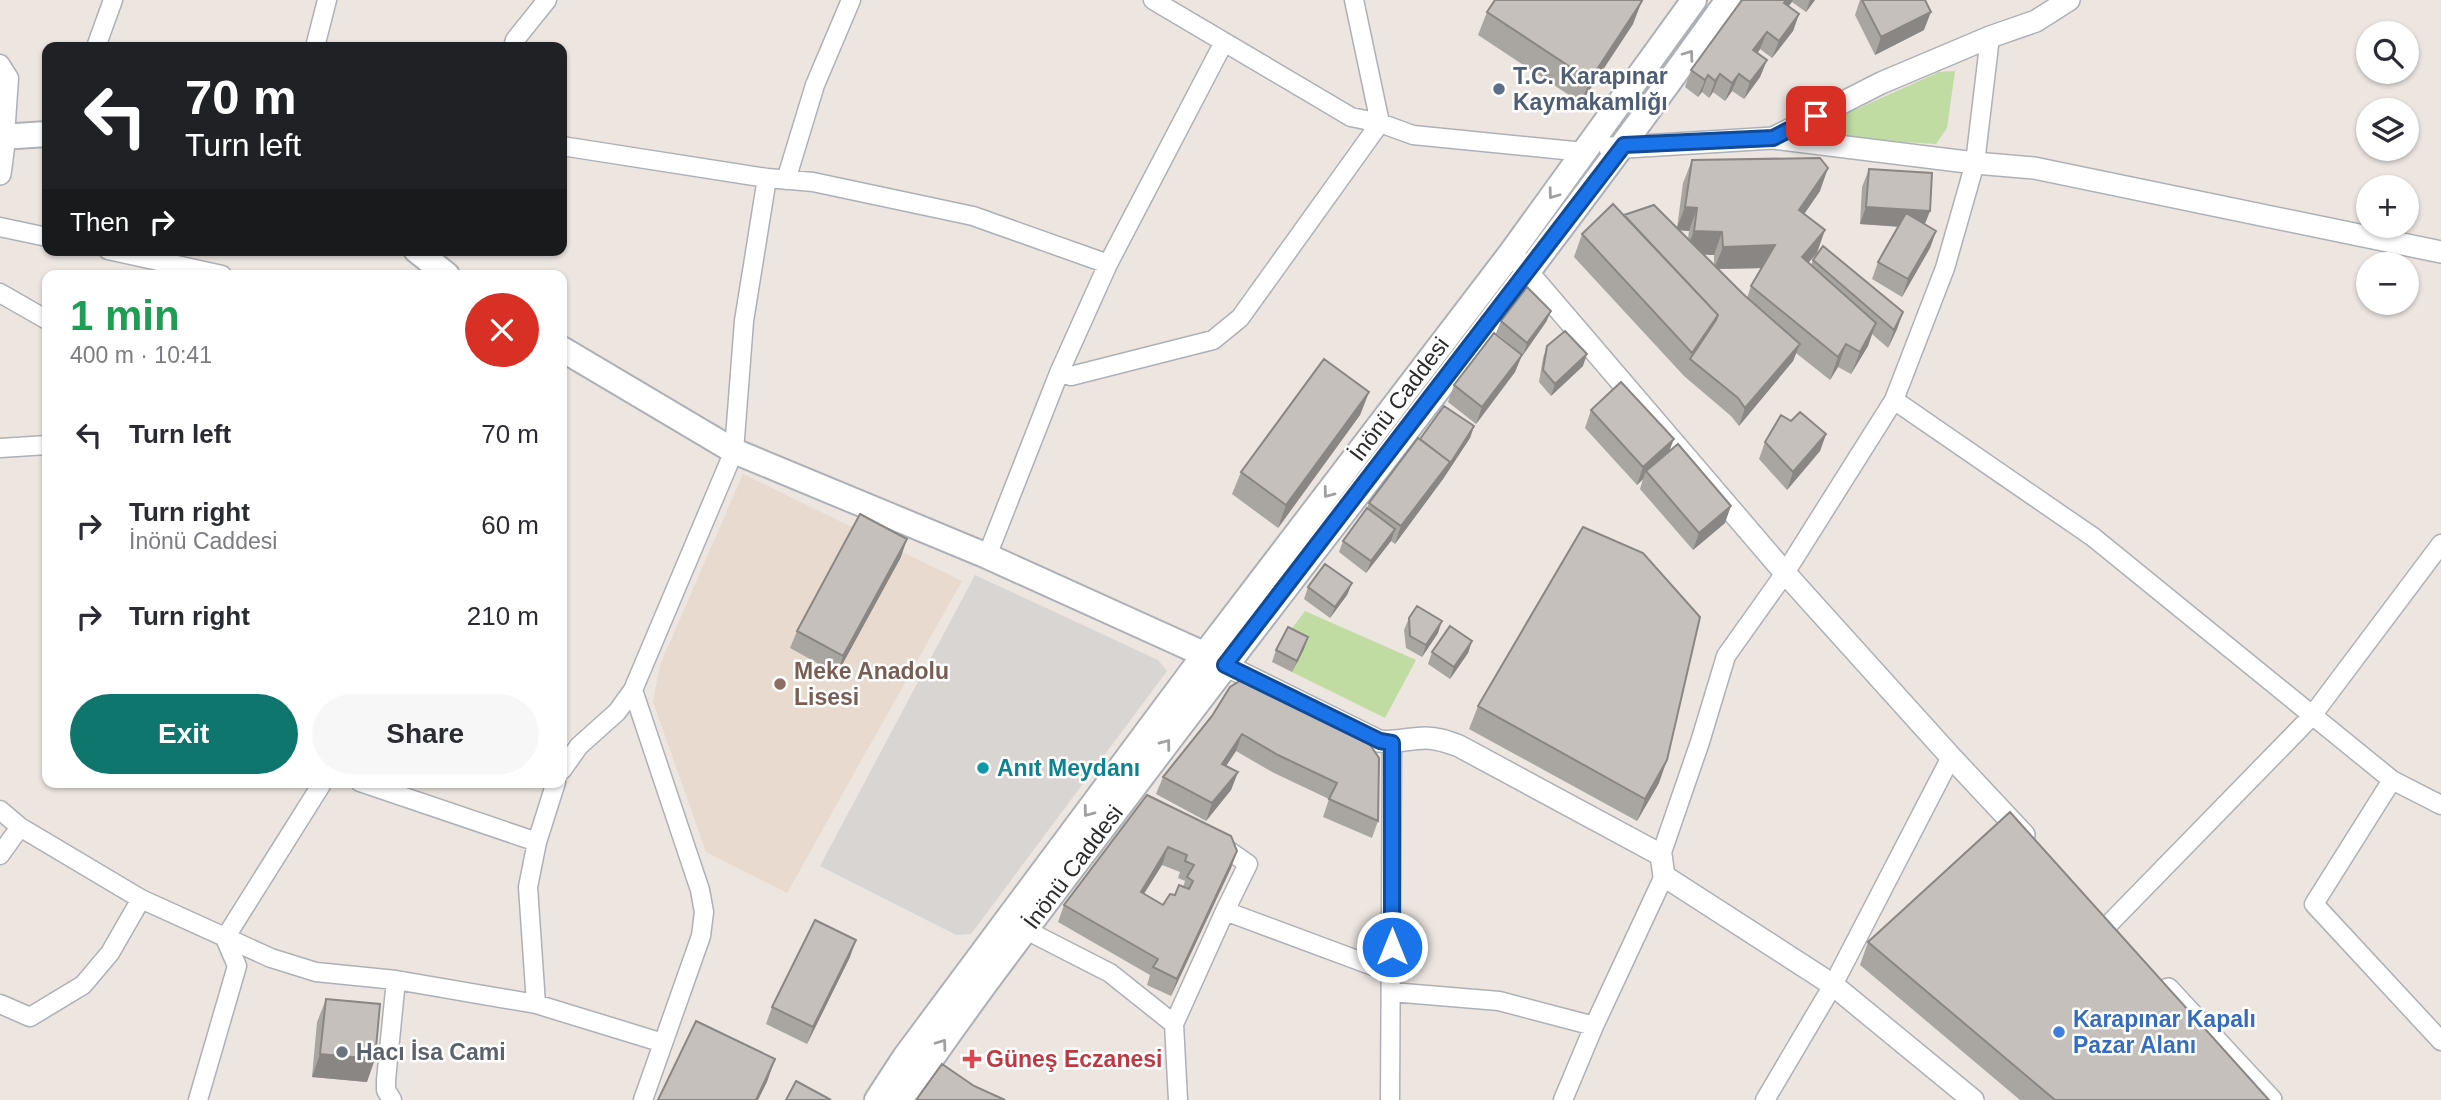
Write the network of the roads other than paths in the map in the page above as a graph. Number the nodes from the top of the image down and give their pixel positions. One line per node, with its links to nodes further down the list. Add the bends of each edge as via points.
1 (113, 0): 11 (street)
2 (327, 0): 12 (street)
3 (547, 0): 13 (street)
4 (851, 0): 26 (street, via 815,85)
5 (1153, 0): 14 (street)
6 (1354, 0): 16 (street)
7 (1694, 0): 22 (main road, İnönü Caddesi)
8 (1728, 0): 20 (main road, İnönü Caddesi, one-way to 8)
9 (2069, 0): 10 (street, via 2036,21)
10 (1990, 37): 19 (street, via 1881,83); 23 (street)
11 (98, 42)
12 (315, 42)
13 (514, 42)
14 (1224, 42): 16 (street, via 1351,117); 33 (street)
15 (0, 64): 18 (street, via 9,78)
16 (1380, 123): 22 (street, via 1413,135); 39 (street, via 1240,318 1213,340 1071,376)
17 (42, 134): 18 (main road)
18 (2, 136): 24 (street)
19 (1773, 138): 20 (street); 23 (street)
20 (1624, 145): 22 (street); 32 (main road, İnönü Caddesi)
21 (567, 147): 25 (street)
22 (1584, 152): 32 (main road, İnönü Caddesi, one-way to 32)
23 (1975, 163): 29 (street, via 2034,168); 40 (street, via 1945,268)
24 (0, 174)
25 (767, 178): 26 (street); 43 (street, via 744,321)
26 (786, 180): 33 (street, via 973,216)
27 (0, 227): 28 (street)
28 (42, 236)
29 (2441, 252)
30 (135, 256): 34 (street)
31 (422, 256): 35 (main road)
32 (1519, 262): 46 (street); 47 (main road, İnönü Caddesi)
33 (1108, 264): 39 (street)
34 (199, 270)
35 (435, 270)
36 (0, 293): 37 (street)
37 (42, 317)
38 (567, 357): 43 (main road)
39 (1059, 373): 45 (street)
40 (1894, 400): 46 (street); 49 (street, via 2093,537)
41 (42, 445): 42 (street)
42 (0, 448)
43 (734, 451): 45 (main road); 48 (street)
44 (2441, 544): 49 (street)
45 (986, 556): 47 (main road)
46 (1785, 573): 51 (street); 64 (street, via 1726,656)
47 (1215, 660): 50 (street); 68 (main road, İnönü Caddesi, one-way to 47, via 1135,796); 85 (main road, İnönü Caddesi, one-way to 85, via 905,1057)
48 (634, 690): 52 (street); 81 (street, via 704,912 701,936)
49 (2311, 717): 53 (street); 67 (street)
50 (1392, 743): 64 (street, via 1424,738 1459,746); 71 (street)
51 (1951, 757): 62 (street); 74 (street)
52 (567, 763)
53 (2392, 780): 57 (street); 80 (street, via 2314,904)
54 (319, 788): 69 (street)
55 (378, 788): 61 (street)
56 (554, 788): 61 (street)
57 (2441, 804)
58 (0, 810): 59 (street)
59 (20, 827): 63 (street); 65 (street)
60 (1208, 836): 66 (street, via 1248,864)
61 (537, 842): 77 (street, via 528,887)
62 (2034, 846)
63 (0, 855)
64 (1662, 865): 74 (street); 79 (street)
65 (141, 899): 69 (street); 76 (street, via 110,953 83,985 30,1017)
66 (1225, 911): 71 (street); 78 (street)
67 (2104, 919): 70 (street)
68 (1026, 930): 78 (street, via 1110,974); 86 (main road, İnönü Caddesi, one-way to 68, via 930,1072)
69 (225, 938): 73 (street, via 316,972); 82 (street, via 237,966)
70 (2127, 944)
71 (1391, 973): 75 (street)
72 (2154, 973): 92 (street)
73 (396, 980): 77 (street); 83 (street, via 386,1080)
74 (1833, 985): 90 (street); 91 (street)
75 (1391, 992): 79 (street, via 1499,1001); 88 (street)
76 (0, 1004)
77 (536, 1004): 81 (street)
78 (1174, 1024): 87 (street)
79 (1594, 1026): 89 (street)
80 (2441, 1041)
81 (663, 1042): 84 (street)
82 (198, 1100)
83 (392, 1100)
84 (643, 1100)
85 (877, 1100)
86 (903, 1100)
87 (1178, 1100)
88 (1390, 1100)
89 (1563, 1100)
90 (1766, 1100)
91 (1973, 1100)
92 (2272, 1100)

